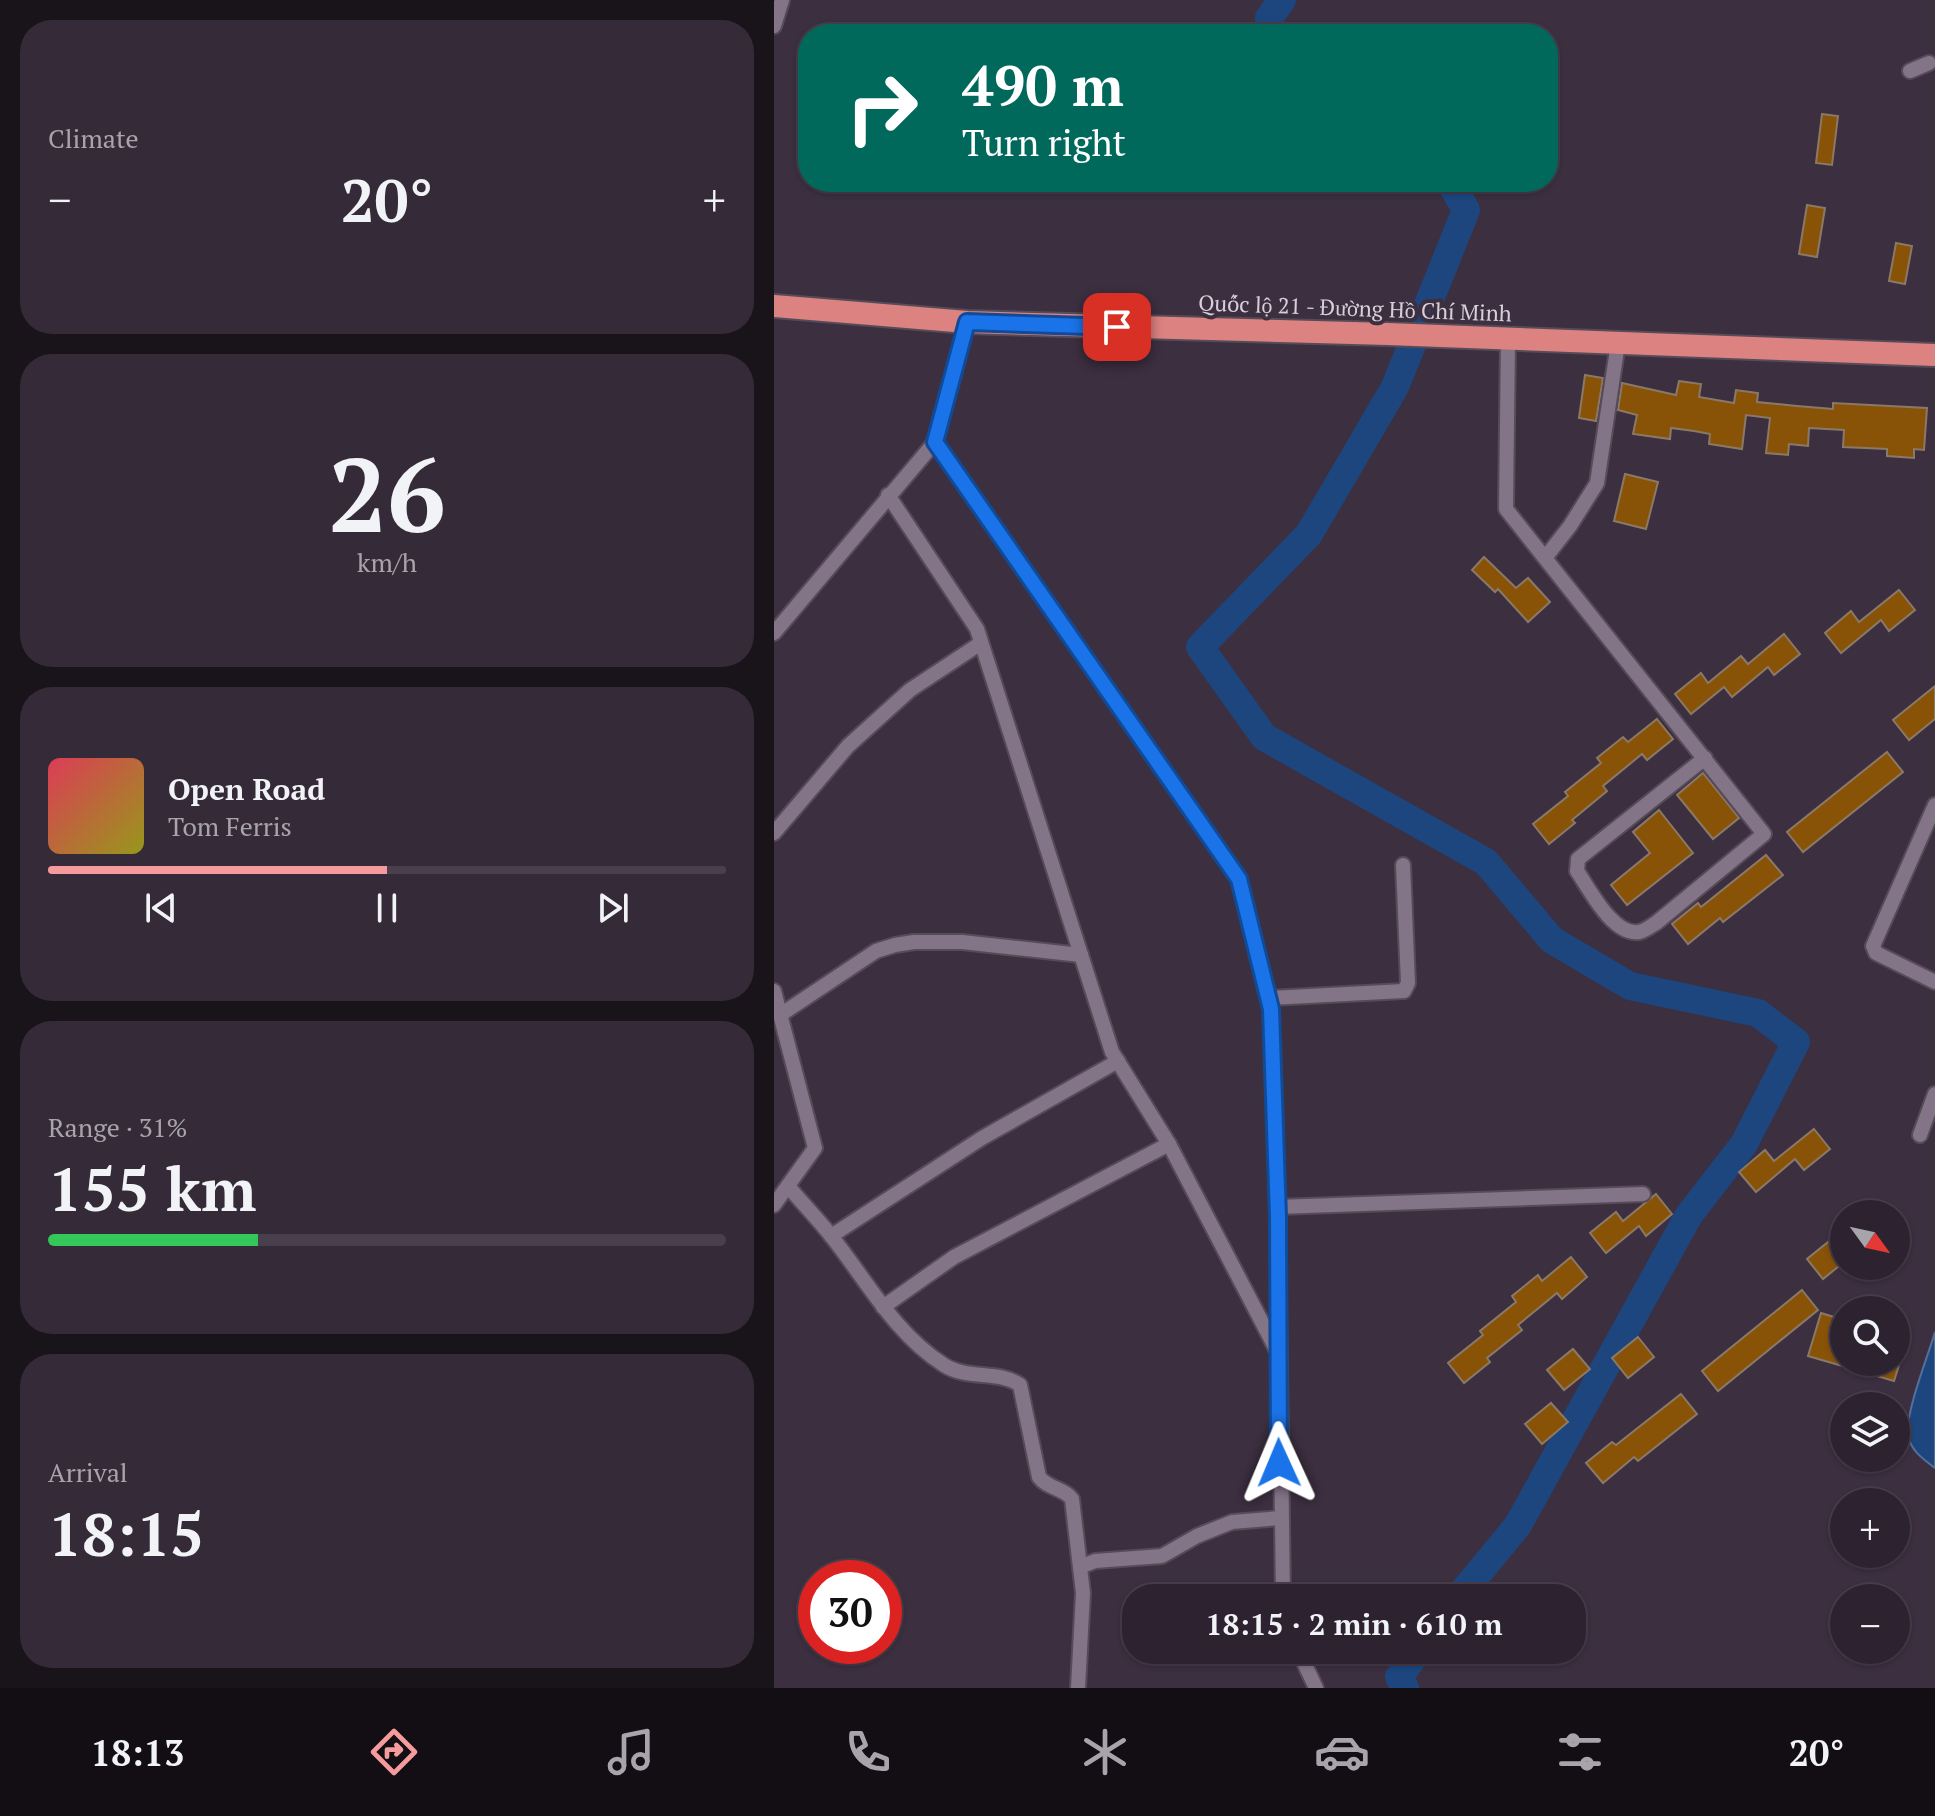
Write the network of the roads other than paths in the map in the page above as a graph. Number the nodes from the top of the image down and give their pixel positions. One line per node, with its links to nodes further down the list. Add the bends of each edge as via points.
1 (782, 0): 2 (street)
2 (774, 26)
3 (1929, 63): 4 (street)
4 (1910, 71)
5 (774, 306): 6 (highway, Quốc lộ 21 - Đường Hồ Chí Minh)
6 (967, 322): 7 (highway, Quốc lộ 21 - Đường Hồ Chí Minh); 10 (street)
7 (1508, 338): 8 (highway, Quốc lộ 21 - Đường Hồ Chí Minh); 12 (street, via 1506,509)
8 (1618, 343): 9 (highway, Quốc lộ 21 - Đường Hồ Chí Minh); 12 (street, via 1597,483)
9 (1935, 355)
10 (935, 442): 11 (street); 22 (street, via 1239,879)
11 (888, 495): 13 (street); 14 (street, via 977,629)
12 (1545, 558): 15 (street)
13 (774, 633)
14 (981, 643): 17 (street, via 910,690 848,746); 19 (street)
15 (1705, 758): 15 (street, via 1764,834 1656,923 1628,932 1615,925 1577,871 1578,859)
16 (1935, 805): 20 (street, via 1873,946 1876,953)
17 (774, 833)
18 (1403, 865): 22 (street, via 1408,983 1404,991)
19 (1081, 955): 23 (street, via 962,942 895,945 876,951); 24 (street)
20 (1935, 982)
21 (774, 991): 23 (street)
22 (1268, 998): 31 (street)
23 (780, 1015): 28 (street, via 815,1148)
24 (1118, 1061): 27 (street); 32 (street, via 982,1138)
25 (1935, 1094): 26 (street)
26 (1920, 1135)
27 (1169, 1144): 33 (street, via 954,1257); 34 (street)
28 (788, 1186): 30 (street); 32 (street)
29 (1643, 1194): 31 (street)
30 (774, 1205)
31 (1277, 1207): 34 (street)
32 (831, 1236): 33 (street)
33 (883, 1307): 36 (street, via 919,1347 947,1368 1020,1385 1039,1477 1072,1499)
34 (1278, 1353): 35 (street)
35 (1280, 1518): 36 (street, via 1232,1522 1162,1556); 37 (street)
36 (1080, 1567): 39 (street)
37 (1282, 1584)
38 (1305, 1664): 40 (street)
39 (1078, 1688)
40 (1316, 1688)

